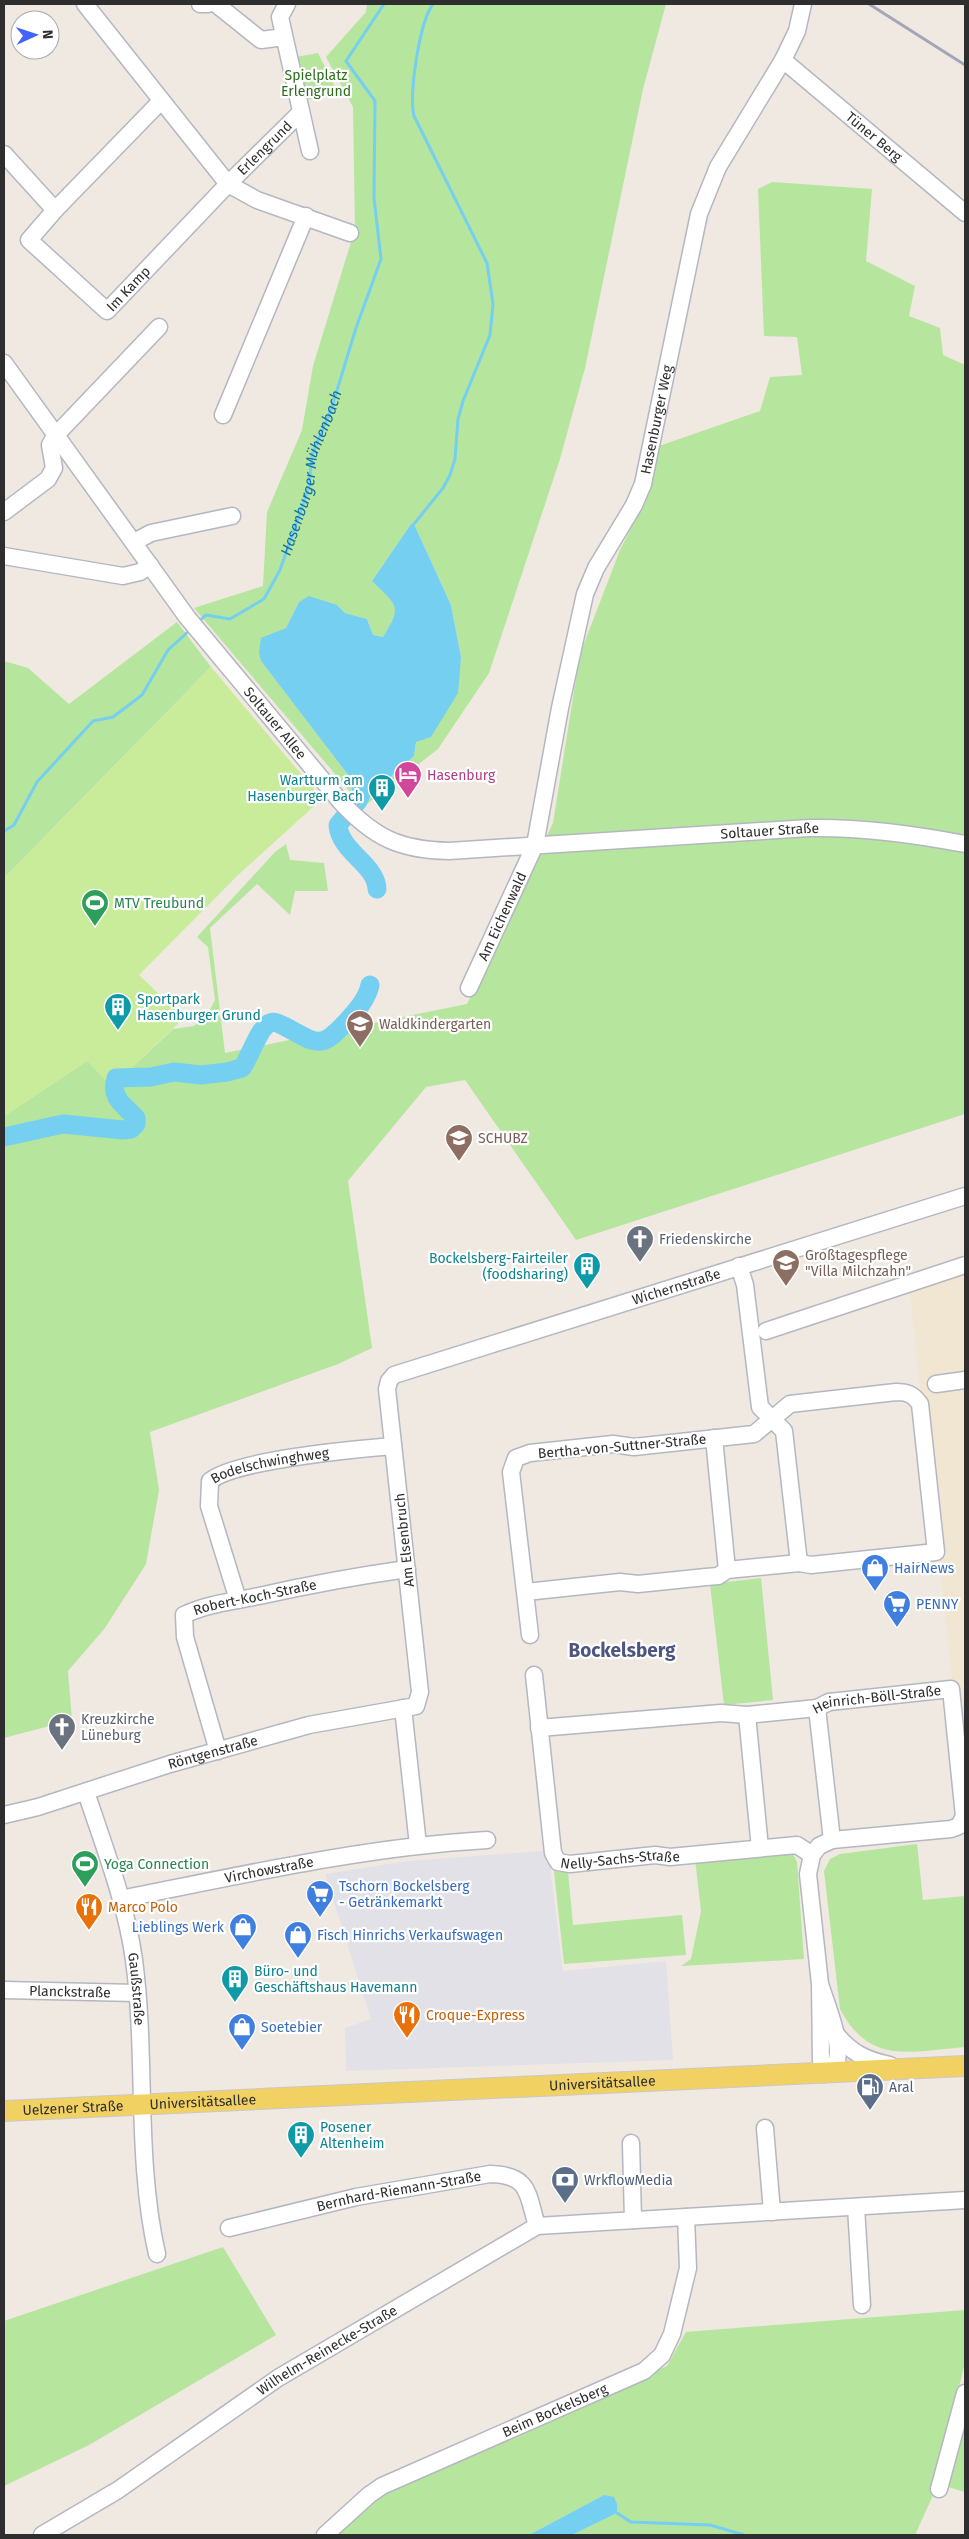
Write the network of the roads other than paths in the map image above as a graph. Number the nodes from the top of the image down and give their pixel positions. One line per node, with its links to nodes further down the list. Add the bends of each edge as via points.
1 (85, 4): 9 (street)
2 (200, 4): 3 (street)
3 (208, 4)
4 (216, 4): 7 (street, via 262,40)
5 (287, 4): 7 (street, Erlengrund, via 280,17)
6 (803, 4): 8 (street, Hasenburger Weg, via 797,31)
7 (284, 37): 10 (street, Erlengrund)
8 (783, 60): 15 (street, Tüner Berg); 28 (street, Hasenburger Weg, via 718,167 699,214 643,484 584,594)
9 (161, 100): 13 (street); 14 (street, Im Kamp)
10 (300, 113): 11 (street, Erlengrund); 13 (street, Erlengrund)
11 (310, 150)
12 (4, 154): 14 (street)
13 (228, 184): 14 (street, Im Kamp, via 107,310 29,240); 16 (street, via 257,200)
14 (54, 210)
15 (965, 213)
16 (306, 216): 17 (street); 20 (street)
17 (350, 233)
18 (160, 327): 21 (street)
19 (4, 364): 21 (street)
20 (223, 415)
21 (55, 436): 22 (street, via 50,444 54,468 48,479); 24 (street)
22 (4, 512)
23 (232, 516): 24 (street, via 150,534)
24 (134, 542): 26 (street)
25 (4, 556): 26 (street, via 123,576 140,572)
26 (150, 565): 28 (street, Soltauer Allee, via 199,632 340,801 384,839 425,851)
27 (965, 844): 28 (street, Soltauer Straße, via 904,832 809,828)
28 (536, 845): 29 (street, Am Eichenwald)
29 (469, 988)
30 (965, 1196): 32 (street, Wichernstraße)
31 (965, 1264): 33 (street)
32 (739, 1266): 35 (street, Wichernstraße, via 423,1364 394,1375); 37 (street, via 745,1285 760,1407)
33 (766, 1331)
34 (965, 1380): 36 (street)
35 (389, 1381): 39 (street, Am Elsenbruch)
36 (936, 1384)
37 (772, 1419): 38 (street, Bertha-von-Suttner-Straße, via 754,1434); 40 (street, via 784,1431); 40 (street, Bertha-von-Suttner-Straße, via 790,1404 896,1392 907,1392 920,1404 936,1552 811,1565)
38 (714, 1438): 42 (street, Bertha-von-Suttner-Straße); 43 (street, Bertha-von-Suttner-Straße, via 634,1447 612,1444 530,1453 516,1458 511,1472)
39 (393, 1446): 41 (street, Am Elsenbruch); 44 (street, Bodelschwinghweg, via 270,1463 232,1471 210,1481 209,1506)
40 (799, 1563): 42 (street)
41 (407, 1569): 44 (street, Robert-Koch-Straße, via 339,1578); 47 (street, Am Elsenbruch)
42 (727, 1570): 43 (street, via 712,1577)
43 (526, 1592): 45 (street, Bertha-von-Suttner-Straße)
44 (238, 1600): 52 (street, Robert-Koch-Straße, via 189,1612 183,1618)
45 (530, 1635)
46 (534, 1675): 51 (street, Nelly-Sachs-Straße)
47 (420, 1700): 48 (street, Röntgenstraße, via 416,1706)
48 (403, 1708): 52 (street, Röntgenstraße, via 310,1725); 58 (street)
49 (817, 1708): 50 (street); 55 (street, Heinrich-Böll-Straße, via 829,1702 951,1690 964,1816); 57 (street, Heinrich-Böll-Straße)
50 (747, 1715): 51 (street, via 721,1713); 59 (street)
51 (540, 1728): 59 (street, Nelly-Sachs-Straße, via 553,1853 558,1862 570,1864)
52 (218, 1751): 53 (street, Röntgenstraße)
53 (86, 1792): 54 (street, Röntgenstraße); 61 (street, Gaußstraße)
54 (4, 1815)
55 (962, 1826): 57 (street, Heinrich-Böll-Straße)
56 (487, 1840): 58 (street, Virchowstraße)
57 (832, 1840): 60 (street, via 819,1846)
58 (418, 1846): 61 (street, Virchowstraße)
59 (760, 1848): 60 (street, Nelly-Sachs-Straße, via 797,1845)
60 (812, 1855): 62 (street, via 808,1874)
61 (121, 1900): 64 (street, Gaußstraße, via 134,1959)
62 (820, 1984): 65 (street); 68 (street)
63 (4, 1990): 64 (street, Planckstraße)
64 (136, 1993): 69 (street, Gaußstraße)
65 (834, 2032): 67 (street, Universitätsallee, via 855,2054); 68 (street, via 837,2060 833,2068)
66 (965, 2066): 67 (main road, Universitätsallee)
67 (906, 2070): 68 (main road, Universitätsallee)
68 (824, 2074): 69 (main road, Universitätsallee)
69 (142, 2103): 70 (main road, Uelzener Straße); 80 (street, Gaußstraße, via 146,2198)
70 (4, 2111)
71 (765, 2128): 75 (street)
72 (631, 2143): 77 (street)
73 (965, 2200): 74 (street, Wilhelm-Reinecke-Straße)
74 (856, 2208): 75 (street, Wilhelm-Reinecke-Straße); 81 (street)
75 (772, 2212): 76 (street, Wilhelm-Reinecke-Straße)
76 (686, 2218): 77 (street, Wilhelm-Reinecke-Straße); 85 (street, Beim Bockelsberg, via 688,2268 672,2334 662,2355 644,2371 382,2486)
77 (633, 2220): 78 (street, Wilhelm-Reinecke-Straße)
78 (537, 2226): 79 (street, Bernhard-Riemann-Straße, via 528,2196 518,2178 508,2174 490,2174 356,2197); 84 (street, Wilhelm-Reinecke-Straße, via 278,2378 118,2490)
79 (229, 2228)
80 (157, 2254)
81 (862, 2305)
82 (965, 2393): 83 (street)
83 (939, 2489)
84 (42, 2535)
85 (325, 2535)

